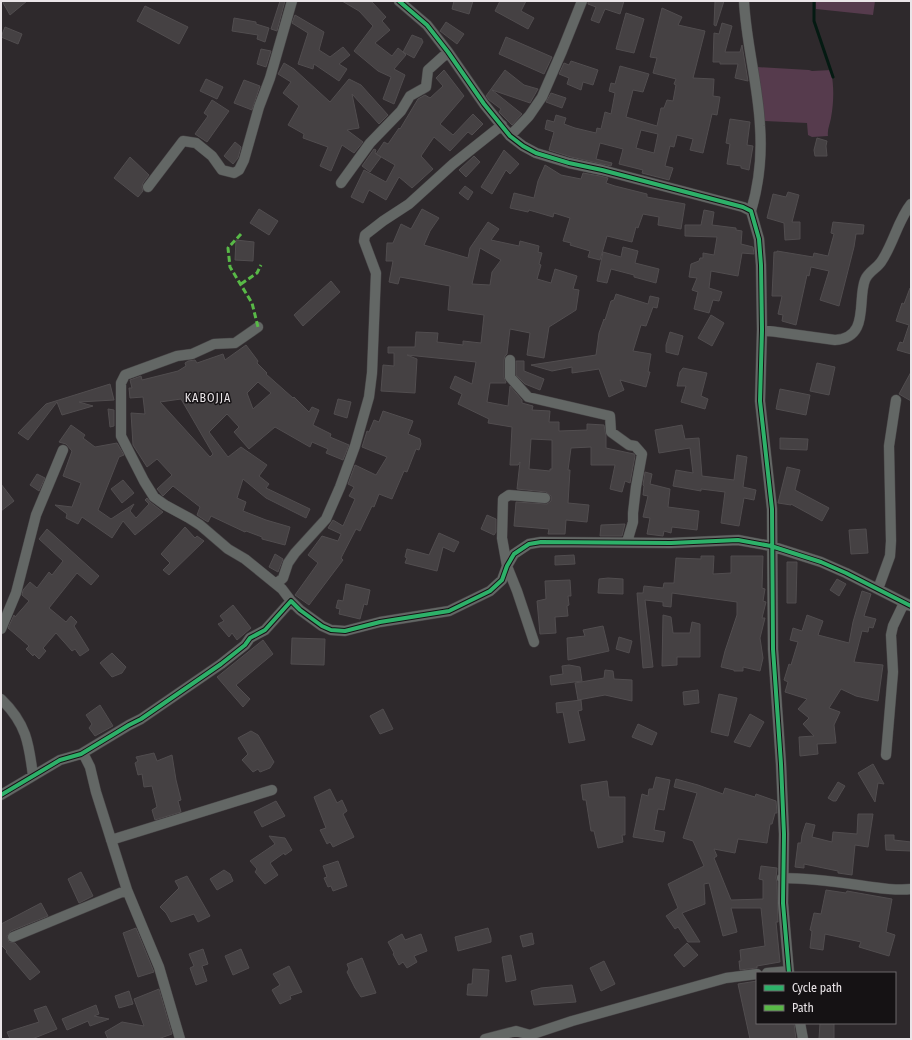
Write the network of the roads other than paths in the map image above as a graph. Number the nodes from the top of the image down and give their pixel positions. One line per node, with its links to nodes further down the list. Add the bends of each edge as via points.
1 (292, 1): 9 (street, via 270,78 239,170 234,173 222,170 212,156 196,143 183,141)
2 (399, 1): 5 (street, via 427,25)
3 (582, 1): 7 (street, via 542,97 529,116)
4 (744, 1): 11 (street, via 760,126 759,166)
5 (448, 52): 6 (street); 8 (street, via 428,70 426,87 410,96 401,110 370,143)
6 (502, 125): 7 (street); 21 (street, via 409,204 365,235 364,241 376,273 369,397 353,452 326,519 295,553 283,578)
7 (510, 136): 11 (street, via 523,146 548,158)
8 (341, 183)
9 (148, 187)
10 (911, 204): 13 (street, via 905,211 887,253 866,278 861,316 855,330 848,337 835,340)
11 (751, 211): 13 (street, via 759,239)
12 (258, 327): 21 (street, via 235,343 214,344 192,354 177,356 125,375 121,383 122,436 154,497 200,525)
13 (762, 330): 19 (street, via 760,401 772,509)
14 (510, 360): 18 (street, via 510,377 528,397 610,416 611,432 629,445 635,446 642,454 633,522)
15 (896, 400): 22 (street, via 889,446 892,540 890,556)
16 (63, 450): 25 (street, via 36,515 16,593)
17 (545, 498): 20 (street, via 509,495 502,499 502,538)
18 (627, 542): 19 (street, via 738,540); 20 (street, via 529,544 514,554)
19 (771, 546): 22 (street, via 821,562); 34 (street, via 773,649 784,834)
20 (507, 566): 23 (street, via 502,580 490,591 449,611 380,622 345,631 322,626); 26 (street)
21 (276, 584): 23 (street)
22 (878, 589): 24 (street)
23 (291, 602): 28 (street, via 265,630 250,638 221,664 141,720)
24 (907, 604): 29 (street, via 892,626 893,672)
25 (1, 629)
26 (534, 642)
27 (1, 699): 30 (street, via 16,715 24,730)
28 (81, 754): 30 (street, via 60,760); 33 (street, via 90,767)
29 (886, 755)
30 (33, 776): 32 (street)
31 (272, 790): 33 (street)
32 (1, 794)
33 (111, 840): 36 (street)
34 (782, 878): 35 (street, via 809,878 883,888); 38 (street)
35 (911, 889)
36 (127, 890): 37 (street); 41 (street, via 158,967)
37 (13, 937)
38 (789, 972)
39 (756, 974): 42 (street, via 726,978 530,1035 516,1031)
40 (800, 1024): 43 (street)
41 (180, 1039)
42 (485, 1039)
43 (803, 1039)

